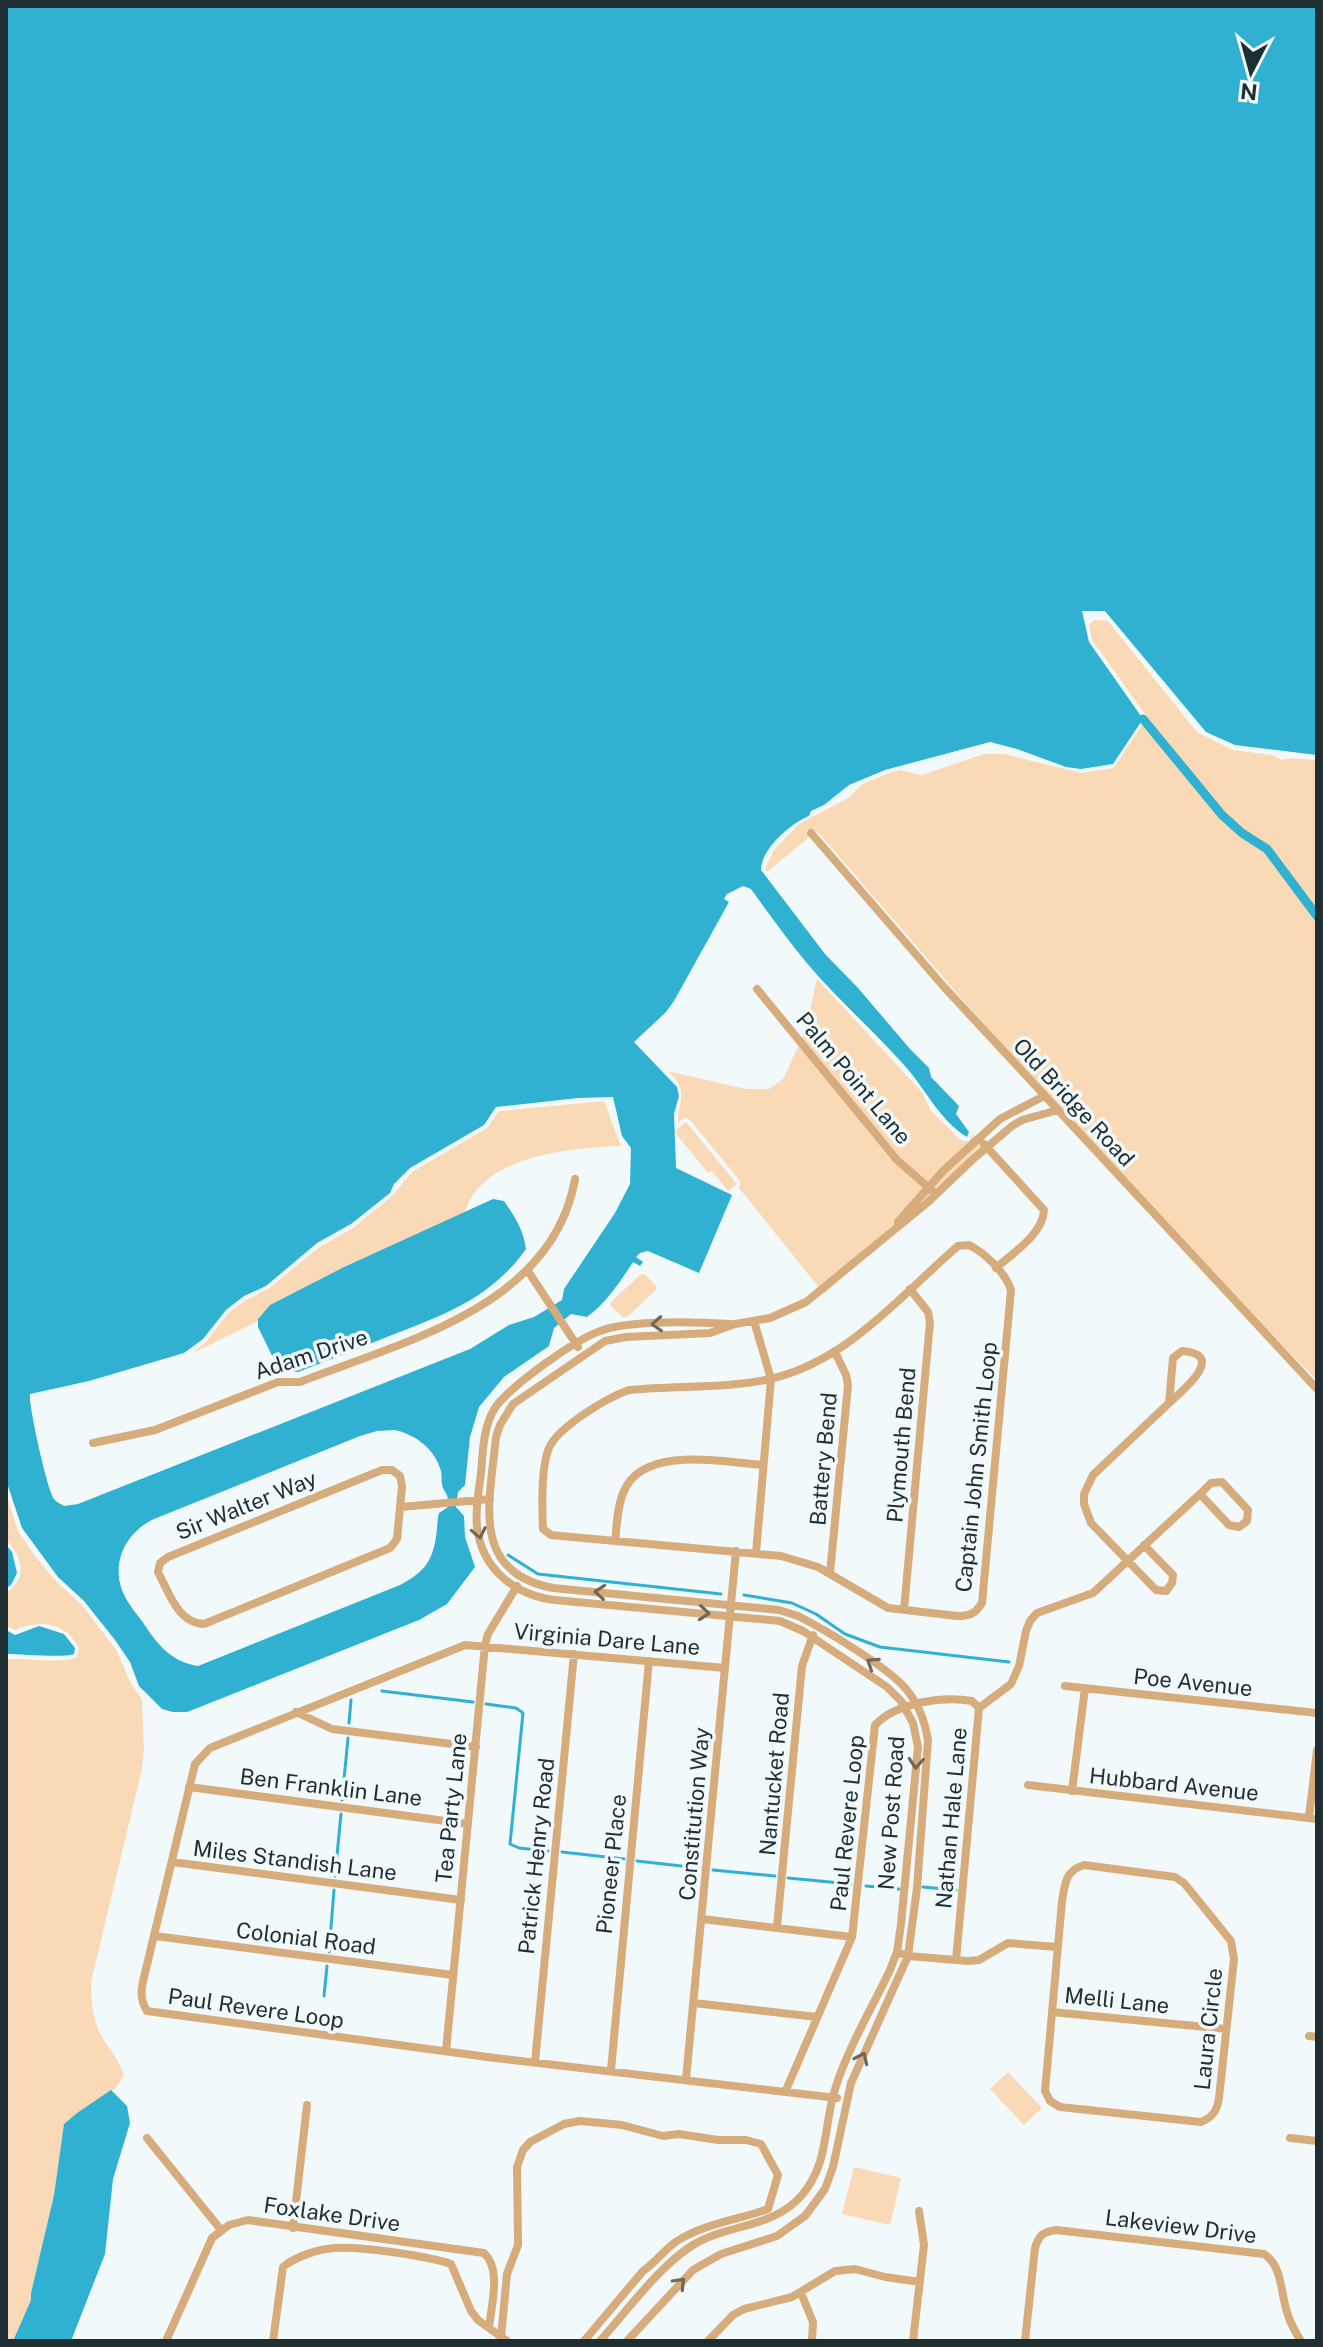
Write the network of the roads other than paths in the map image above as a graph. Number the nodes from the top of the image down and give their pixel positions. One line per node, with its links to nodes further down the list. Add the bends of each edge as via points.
1 (811, 833): 3 (street, Old Bridge Road)
2 (757, 989): 8 (street, Palm Point Lane, via 897,1160)
3 (1044, 1096): 4 (street, Old Bridge Road); 5 (street, via 1008,1113)
4 (1058, 1110): 6 (street, via 1022,1120); 20 (street, Old Bridge Road)
5 (979, 1139): 6 (street); 8 (street)
6 (987, 1147): 9 (street); 11 (street, via 1044,1210 1038,1228)
7 (575, 1179): 12 (street, Adam Drive, via 563,1217)
8 (927, 1187): 9 (street, Palm Point Lane); 10 (street)
9 (936, 1194): 10 (street)
10 (886, 1237): 14 (street, via 817,1295)
11 (996, 1268): 13 (street, Captain John Smith Loop, via 979,1250 958,1246); 37 (street, Captain John Smith Loop, via 1008,1281 1010,1299 982,1603 968,1616)
12 (528, 1271): 16 (street); 22 (street, Adam Drive, via 456,1321 300,1382 278,1382 155,1430)
13 (910, 1289): 17 (street, Captain John Smith Loop); 37 (street, Plymouth Bend, via 930,1322)
14 (754, 1321): 15 (street); 19 (street)
15 (735, 1324): 16 (street, one-way to 16, via 613,1327); 18 (street, via 710,1333 615,1338)
16 (577, 1344): 18 (street); 25 (street, via 518,1385 495,1409 484,1438)
17 (835, 1352): 19 (street, Captain John Smith Loop); 33 (street, Battery Bend, via 848,1385)
18 (583, 1354): 26 (street, via 506,1413 496,1437)
19 (771, 1379): 23 (street); 28 (street, Captain John Smith Loop, via 629,1390 555,1438 547,1455 543,1529 551,1535)
20 (1317, 1389)
21 (1169, 1403): 21 (street, via 1198,1377 1200,1358 1192,1352 1173,1358); 32 (street, via 1093,1475 1084,1494 1091,1523)
22 (93, 1443)
23 (763, 1465): 28 (street, via 688,1460 644,1469 622,1494); 31 (street)
24 (1200, 1494): 24 (street, via 1211,1483 1222,1482 1248,1510 1247,1521 1239,1527 1229,1525); 29 (street)
25 (478, 1499): 26 (street); 27 (street); 35 (street, one-way to 35, via 482,1546 496,1572)
26 (490, 1499): 34 (street, via 491,1540 502,1561)
27 (401, 1507): 27 (street, Sir Walter Way, via 397,1539 390,1548 204,1624 184,1618 158,1572 168,1557 382,1470 400,1476)
28 (615, 1541): 30 (street, Captain John Smith Loop)
29 (1144, 1545): 32 (street); 32 (street, via 1173,1575 1166,1591 1156,1590)
30 (736, 1551): 31 (street, Captain John Smith Loop); 36 (street, Constitution Way)
31 (756, 1553): 33 (street, Captain John Smith Loop, via 794,1559)
32 (1128, 1560): 48 (street, via 1093,1593 1037,1613 1026,1631 1011,1684)
33 (830, 1573): 37 (street, Captain John Smith Loop, via 877,1603)
34 (522, 1579): 35 (street, Tea Party Lane); 36 (street, New Post Road, one-way to 34, via 553,1588)
35 (515, 1588): 38 (street, New Post Road, one-way to 38, via 555,1600); 41 (street, Tea Party Lane)
36 (731, 1605): 38 (street, Constitution Way); 39 (street, New Post Road, via 779,1610)
37 (904, 1610)
38 (730, 1616): 40 (street, New Post Road, via 780,1621); 44 (street, Constitution Way)
39 (817, 1627): 40 (street, Nantucket Road); 47 (street, New Post Road, one-way to 39, via 891,1675)
40 (812, 1637): 49 (street, New Post Road, via 887,1687); 62 (street, Nantucket Road, via 802,1666)
41 (485, 1645): 42 (street, Virginia Dare Lane); 50 (street, Paul Revere Loop, via 465,1645); 52 (street, Tea Party Lane)
42 (574, 1654): 43 (street, Virginia Dare Lane); 75 (street, Patrick Henry Road)
43 (649, 1661): 44 (street, Virginia Dare Lane); 76 (street, Pioneer Place)
44 (725, 1668): 61 (street, Constitution Way)
45 (1065, 1686): 46 (street, Poe Avenue)
46 (1085, 1688): 51 (street, Poe Avenue); 56 (street)
47 (917, 1705): 48 (street, Nathan Hale Lane, via 952,1699 972,1701); 49 (street, Nathan Hale Lane); 67 (street, New Post Road, via 929,1749)
48 (979, 1708): 68 (street, Nathan Hale Lane)
49 (905, 1709): 64 (street, Paul Revere Loop, via 875,1725); 66 (street, New Post Road, one-way to 66, via 918,1747)
50 (296, 1712): 52 (street, via 332,1729); 55 (street, Paul Revere Loop, via 201,1754)
51 (1317, 1713)
52 (476, 1747): 58 (street, Tea Party Lane)
53 (1317, 1750): 57 (street)
54 (1028, 1785): 56 (street, Hubbard Avenue)
55 (189, 1787): 58 (street, Ben Franklin Lane); 59 (street, Paul Revere Loop)
56 (1072, 1791): 57 (street, Hubbard Avenue)
57 (1313, 1818)
58 (468, 1824): 60 (street, Tea Party Lane)
59 (172, 1862): 60 (street, Miles Standish Lane); 63 (street, Paul Revere Loop)
60 (461, 1900): 69 (street, Tea Party Lane)
61 (702, 1919): 62 (street); 70 (street, Constitution Way)
62 (777, 1926): 64 (street)
63 (155, 1936): 69 (street, Colonial Road); 74 (street, Paul Revere Loop, via 141,1993 147,2011)
64 (852, 1937): 72 (street, Paul Revere Loop)
65 (1057, 1947): 68 (street, via 1008,1943 979,1960); 71 (street, Laura Circle); 73 (street, Laura Circle, via 1067,1875 1074,1868 1175,1877 1231,1941)
66 (897, 1952): 67 (street); 79 (street, New Post Road)
67 (908, 1956): 68 (street); 80 (street, New Post Road, one-way to 67)
68 (956, 1960)
69 (453, 1975): 74 (street, Tea Party Lane)
70 (694, 2003): 72 (street); 77 (street, Constitution Way)
71 (1052, 2012): 73 (street, Melli Lane); 73 (street, Laura Circle, via 1045,2091 1050,2101 1060,2107 1201,2122 1218,2109)
72 (817, 2017): 78 (street, Paul Revere Loop)
73 (1226, 2029)
74 (446, 2051): 75 (street, Paul Revere Loop)
75 (535, 2062): 76 (street, Paul Revere Loop)
76 (611, 2070): 77 (street, Paul Revere Loop)
77 (686, 2079): 78 (street, Paul Revere Loop)
78 (786, 2090): 79 (street, Paul Revere Loop)
79 (833, 2097): 80 (street, Paul Revere Loop); 95 (street, New Post Road, via 821,2163 798,2199 766,2221 718,2233 690,2247)
80 (845, 2100): 96 (street, New Post Road, one-way to 80, via 701,2264 777,2236 812,2208 833,2167)
81 (307, 2105): 86 (street)
82 (147, 2138): 87 (street)
83 (1290, 2138): 84 (street)
84 (1317, 2141)
85 (919, 2211): 88 (street, via 924,2245)
86 (293, 2228): 87 (street, Foxlake Drive, via 248,2220); 90 (street, Foxlake Drive, via 484,2253 494,2270)
87 (221, 2230): 92 (street, via 206,2249)
88 (920, 2282): 89 (street, via 845,2268); 99 (street)
89 (801, 2293): 97 (street, via 744,2309); 98 (street, via 813,2322)
90 (489, 2328): 91 (street); 93 (street, via 471,2311 451,2264 336,2248 283,2267)
91 (504, 2339): 94 (street, via 507,2274 518,2245 517,2167 530,2142 580,2121 663,2136 761,2144 778,2175 768,2209 729,2218 673,2243)
92 (166, 2341)
93 (273, 2341)
94 (584, 2341)
95 (600, 2341)
96 (627, 2341)
97 (708, 2341)
98 (812, 2341)
99 (913, 2341)
100 (1025, 2341): 101 (street, Lakeview Drive, via 1038,2237 1056,2230 1264,2254 1278,2270 1287,2311)
101 (1301, 2341)

